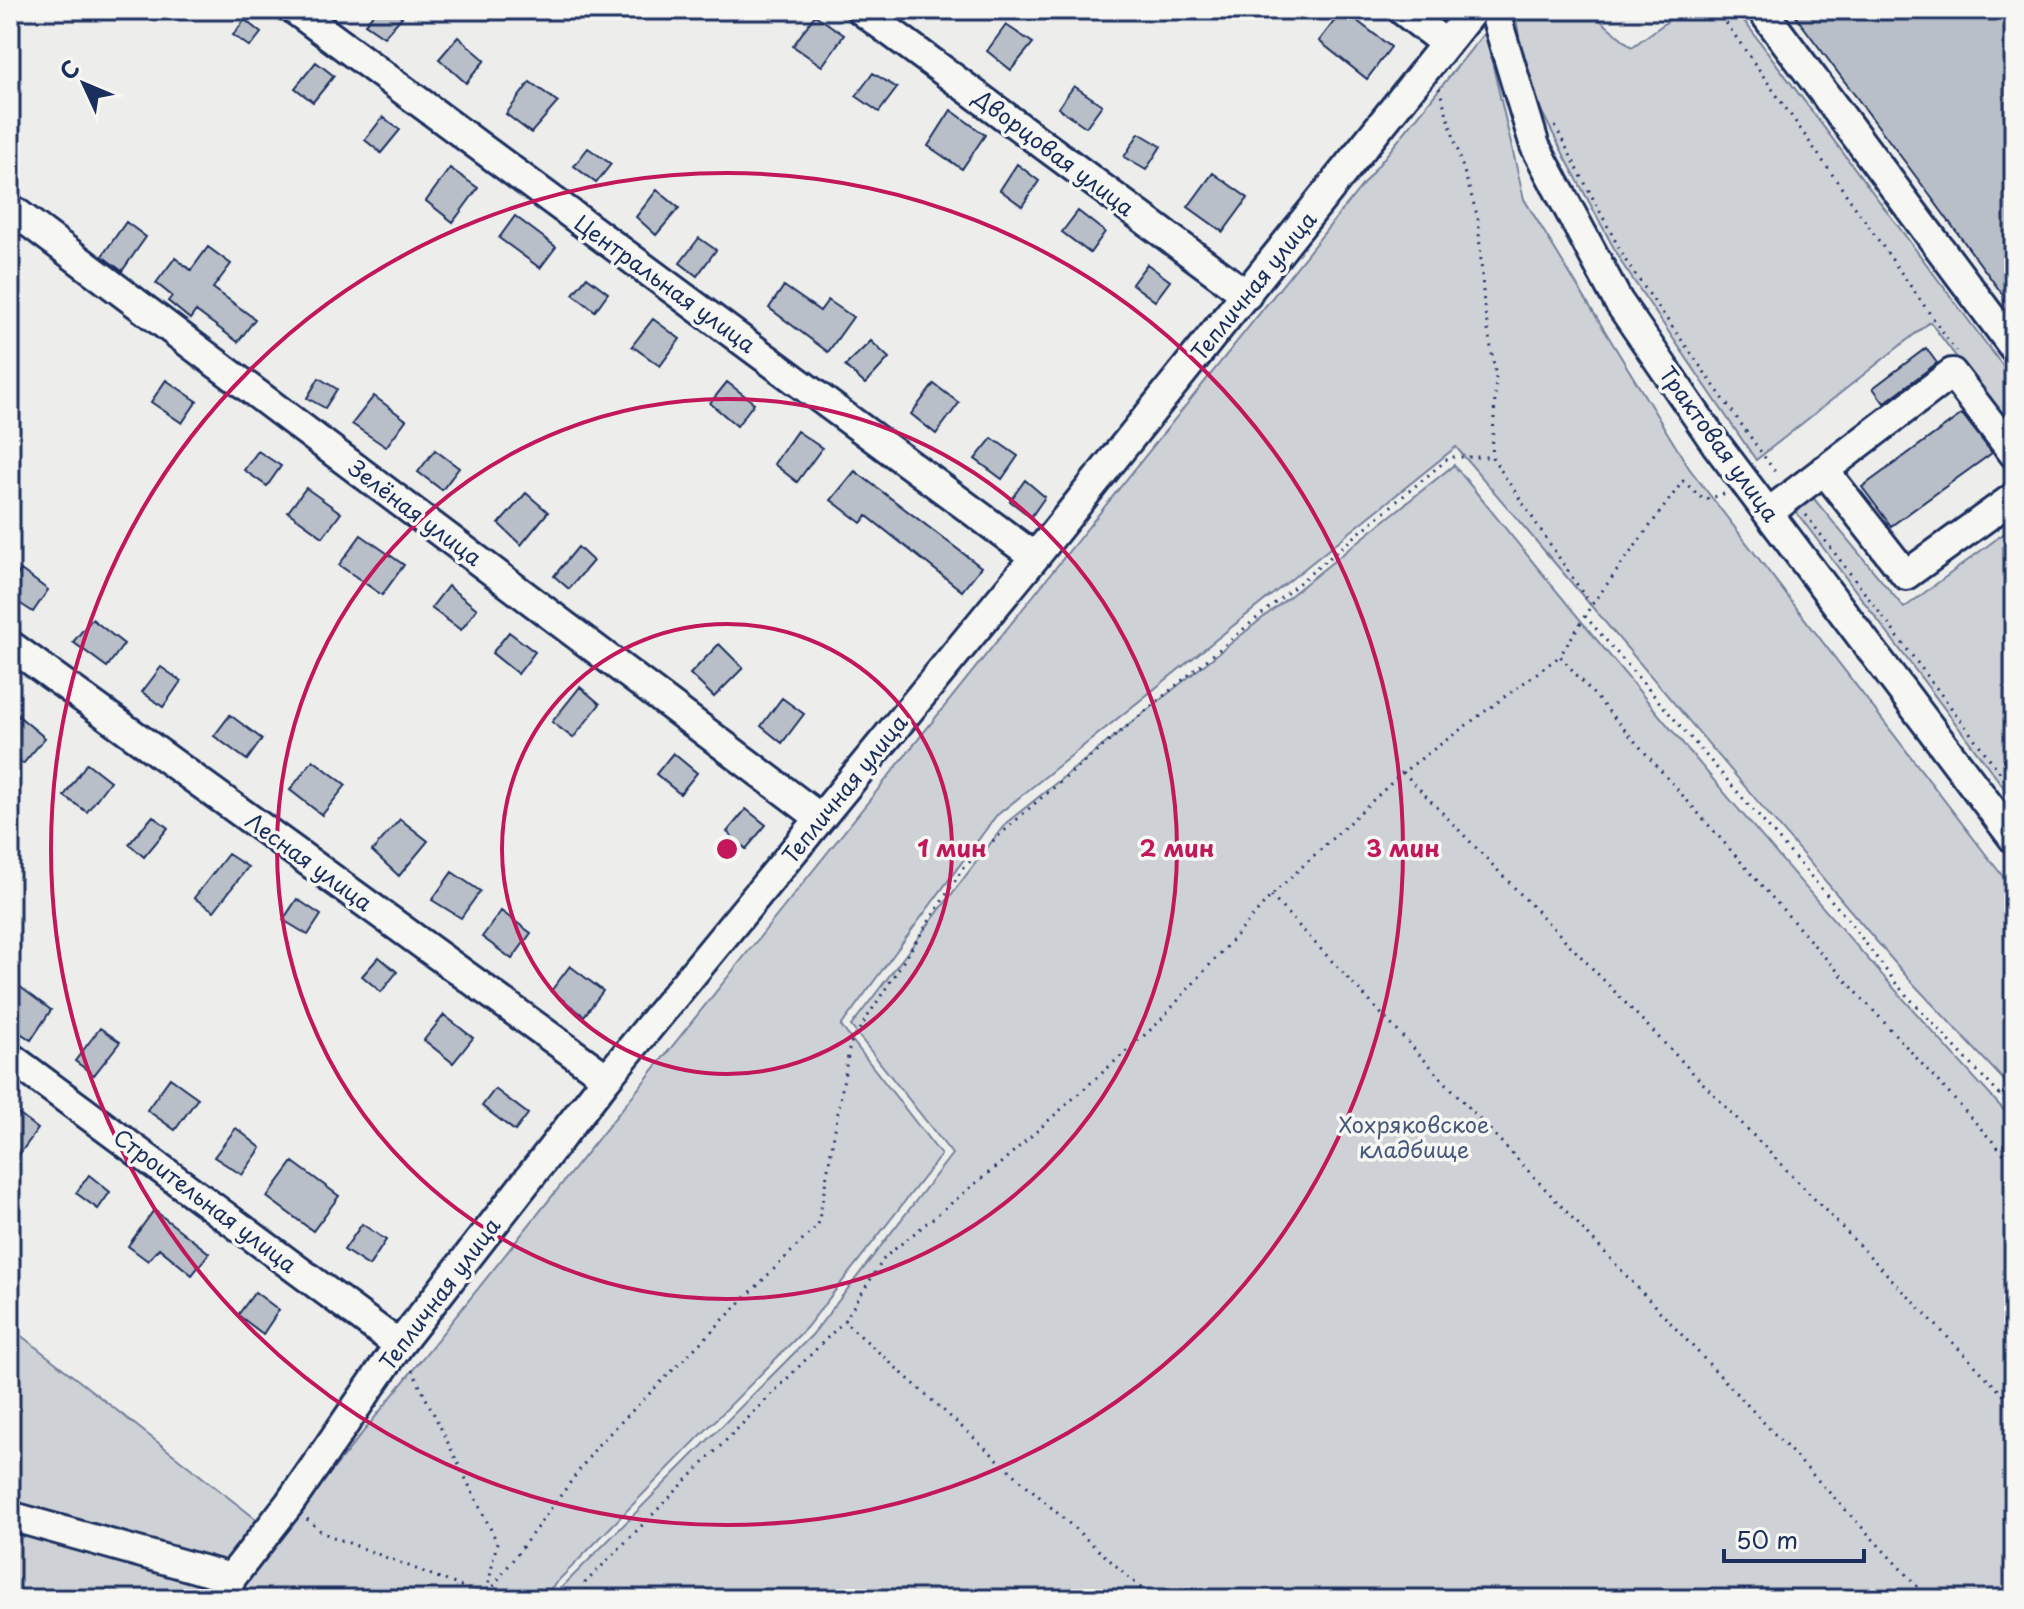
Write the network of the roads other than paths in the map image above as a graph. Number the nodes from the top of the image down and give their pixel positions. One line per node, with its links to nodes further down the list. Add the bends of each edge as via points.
1 (295, 10): 15 (street, Центральная улица)
2 (861, 10): 9 (street, Дворцовая улица)
3 (1402, 10): 7 (street)
4 (1473, 10): 7 (street, Тепличная улица)
5 (1494, 10): 14 (street, Трактовая улица, via 1535,146 1618,301)
6 (1762, 10): 10 (street)
7 (1439, 53): 9 (street, Тепличная улица)
8 (10, 208): 17 (street, Зелёная улица)
9 (1247, 295): 15 (street, Тепличная улица)
10 (2014, 348)
11 (2014, 454): 12 (street, via 1952,373)
12 (1824, 470): 13 (street, via 1906,575); 14 (street)
13 (2014, 497)
14 (1768, 513): 18 (street, Трактовая улица)
15 (1035, 557): 17 (street, Тепличная улица)
16 (10, 645): 20 (street, Лесная улица)
17 (820, 818): 20 (street, Тепличная улица)
18 (2014, 839)
19 (10, 1057): 21 (street, Строительная улица)
20 (607, 1078): 21 (street, Тепличная улица)
21 (399, 1345): 23 (street, Тепличная улица)
22 (10, 1516): 23 (street)
23 (228, 1588)

